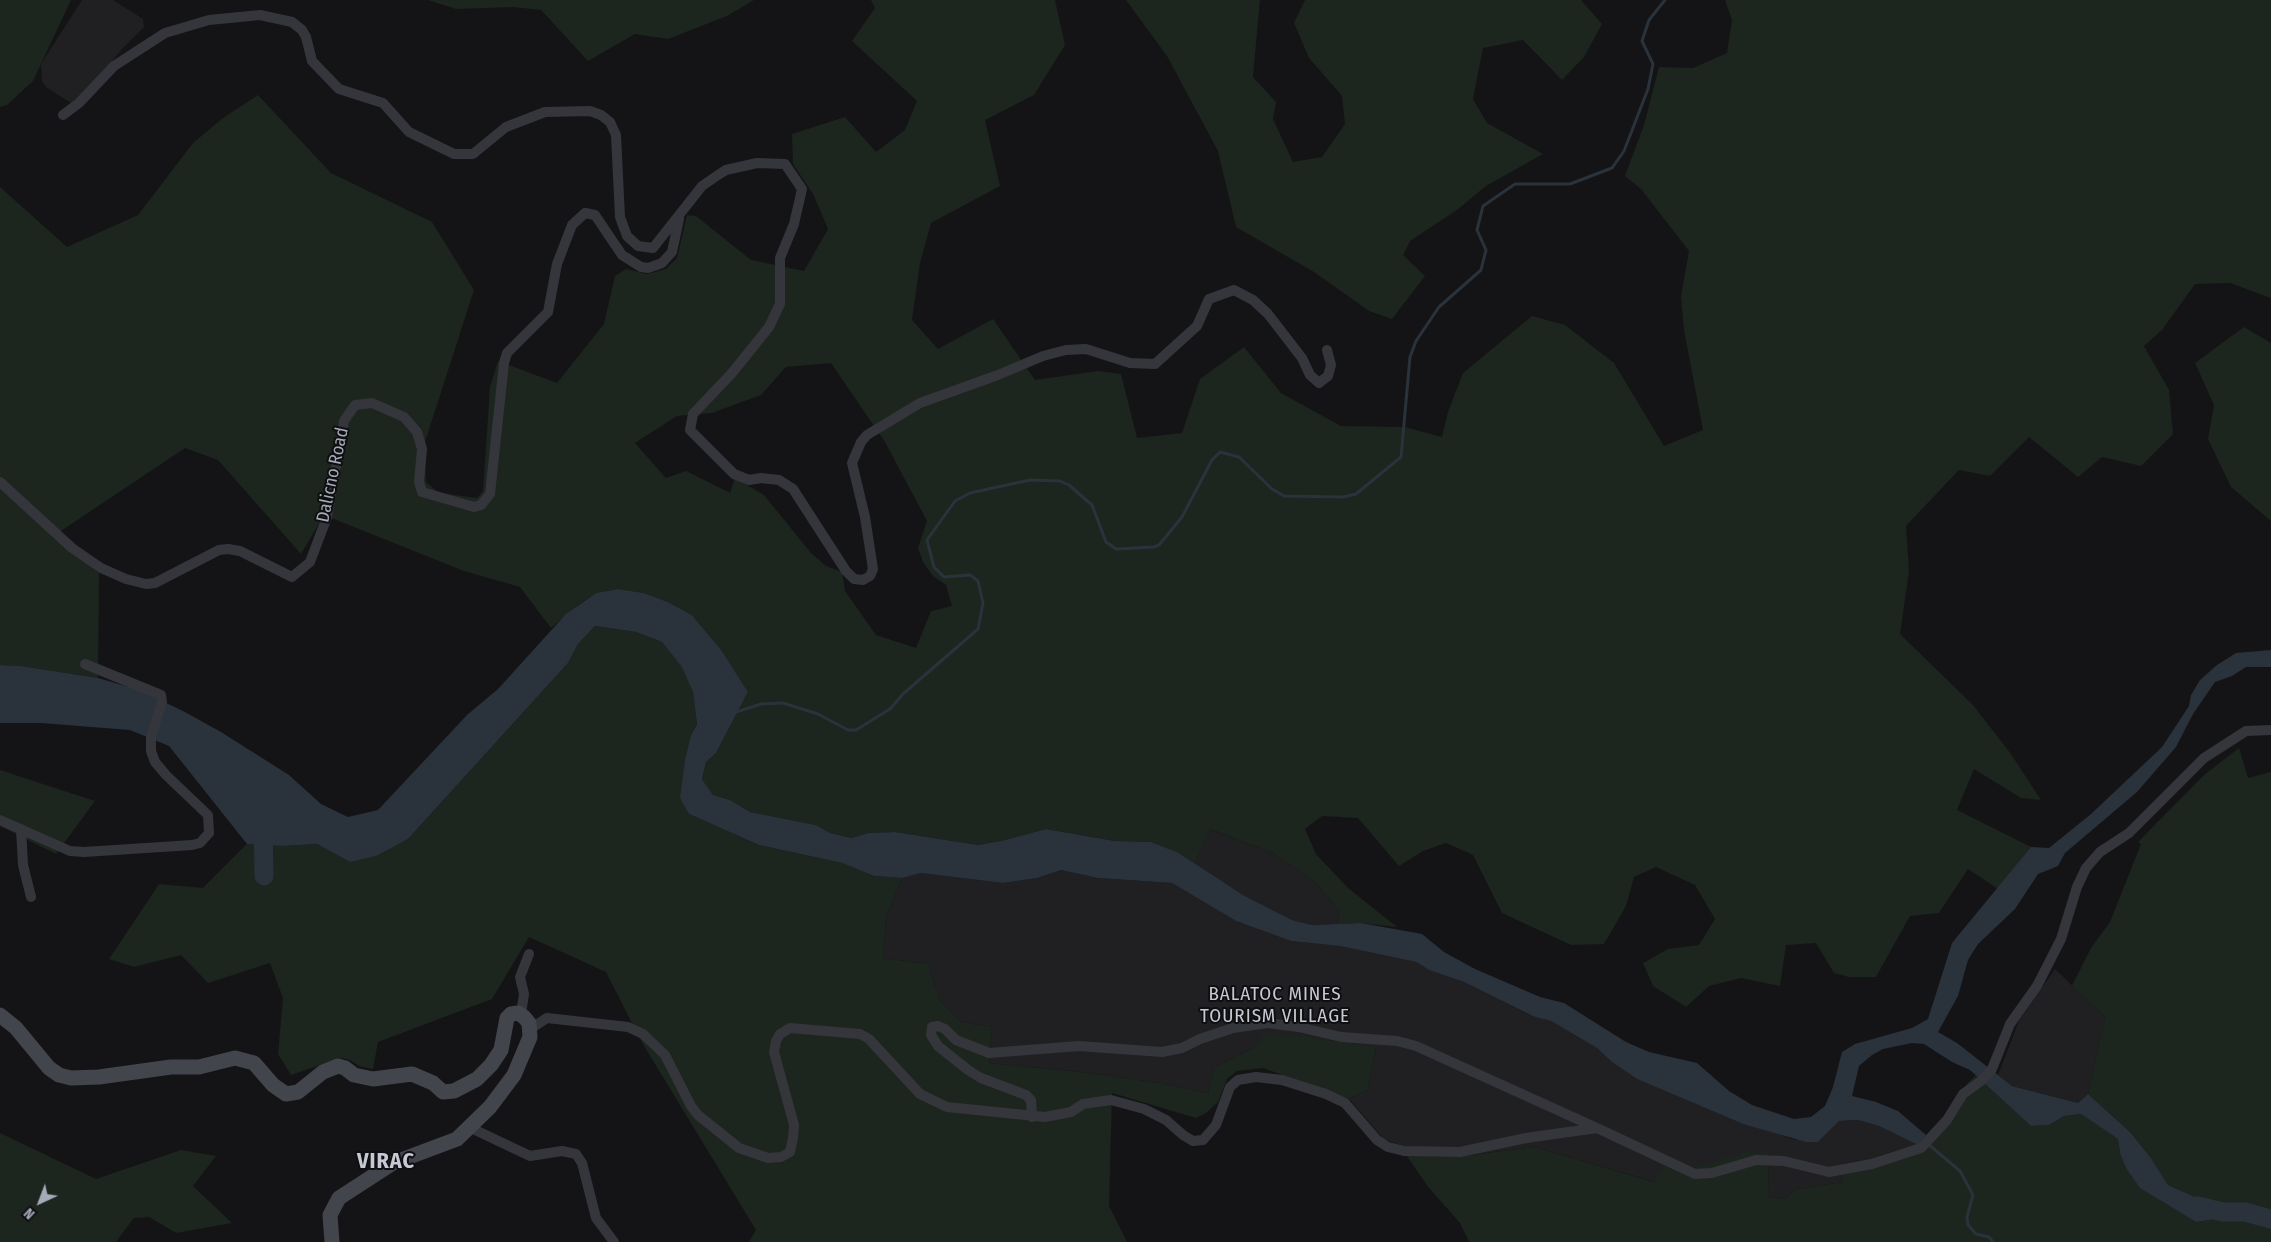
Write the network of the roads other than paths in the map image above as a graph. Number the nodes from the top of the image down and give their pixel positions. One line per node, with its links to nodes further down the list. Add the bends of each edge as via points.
1 (63, 115): 2 (street, via 114,66 165,32 209,20 260,15 292,22 302,30 312,62 339,89 384,103 409,132 454,154 473,154 506,127 545,112 600,115 610,122 616,135 620,217 627,236 638,246 653,248)
2 (682, 211): 3 (street, via 702,186 718,175 757,163 784,164 802,189 794,224 780,258 780,304 769,327 693,414 690,430 734,474 749,480 779,480 793,489 854,579 864,580 873,569 852,464 867,435 920,403 1066,350 1086,349 1130,363 1155,364 1196,326 1209,299 1234,290 1253,300 1268,314 1319,383 1326,380 1331,365); 4 (street, Dalicno Road, via 672,252 662,263 648,268 622,254 595,215 586,214 572,226 558,264 548,312 507,353 490,494 482,505 474,507 422,492 419,482 422,448 417,432 404,417 372,403 354,405 344,421 327,517 310,562 292,577 240,551 228,549 219,550 155,583 126,580 72,548)
3 (1327, 350)
4 (0, 482)
5 (85, 664): 8 (street, via 161,696 150,751 155,762 208,815 209,833 200,844 84,852 70,850)
6 (2271, 730): 15 (street, via 2246,731 2204,758 2129,833 2100,852 2086,868 2061,939 2037,986 2010,1024 1992,1069 1963,1094 1933,1137 1921,1148 1880,1162 1829,1172 1784,1160 1756,1160 1712,1173 1696,1174)
7 (0, 820): 8 (street)
8 (21, 829): 9 (street, via 23,866)
9 (31, 897)
10 (529, 954): 12 (street, via 520,976)
11 (0, 1015): 12 (main road, via 16,1028 48,1068 70,1078 199,1066 235,1058 254,1063 279,1091 293,1094 323,1072 338,1066 354,1076 373,1079 412,1074 433,1083 443,1092 454,1091 476,1079 492,1065 501,1050 507,1018 511,1014)
12 (527, 1022): 13 (street, via 547,1018 628,1027 643,1034 665,1055 698,1115 739,1148 768,1158 790,1152 794,1138 794,1126 774,1052 776,1040 790,1028 860,1034 869,1039 920,1094 946,1107); 14 (main road, via 530,1037 514,1076)
13 (1032, 1117): 15 (street, via 1045,1118 1071,1112 1090,1102 1111,1100 1166,1120 1193,1141 1203,1140 1216,1125 1230,1087 1238,1080 1256,1077 1282,1080 1345,1103 1377,1140 1404,1151 1460,1152); 15 (street, via 1031,1100 1026,1095 968,1070 938,1046 931,1035 932,1027 938,1026 956,1040 989,1053 1080,1046 1162,1052 1182,1048 1234,1028 1267,1022 1340,1038 1397,1041 1416,1046)
14 (471, 1128): 16 (main road, via 457,1139 393,1163 339,1198 330,1215); 17 (street, via 530,1156 562,1151 576,1154 582,1163 596,1218)
15 (1597, 1128)
16 (332, 1242)
17 (614, 1242)

